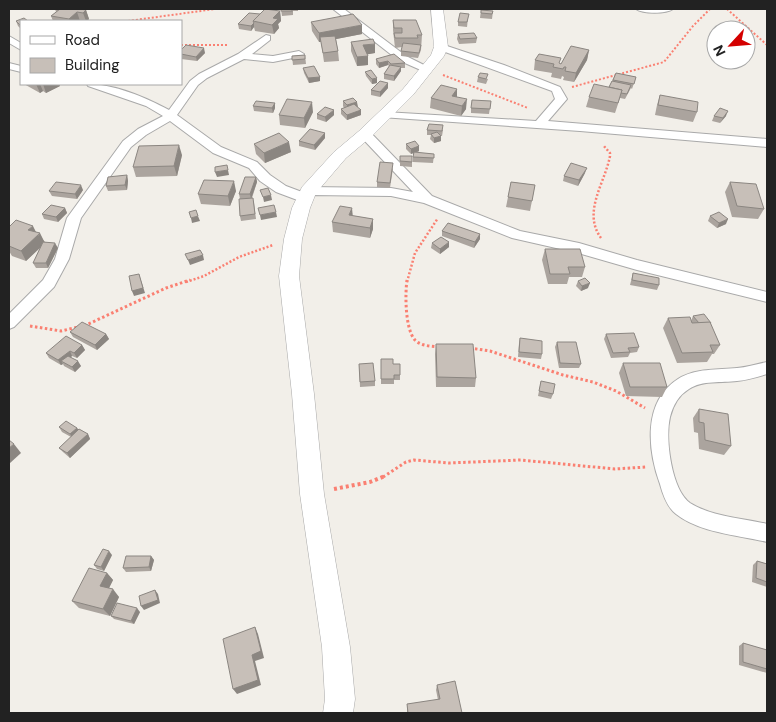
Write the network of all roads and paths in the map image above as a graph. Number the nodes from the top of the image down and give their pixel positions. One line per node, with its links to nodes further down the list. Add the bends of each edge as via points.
1 (215, 9): 8 (path)
2 (338, 9): 17 (street, via 402,58)
3 (438, 9): 14 (street)
4 (641, 9): 5 (street)
5 (668, 9)
6 (710, 9): 19 (path, via 664,62)
7 (727, 9): 12 (path)
8 (133, 20)
9 (266, 38): 16 (street)
10 (9, 39): 13 (street)
11 (182, 45): 16 (path, via 230,45 232,54)
12 (767, 45)
13 (20, 46)
14 (441, 47): 17 (street); 19 (street, via 534,79)
15 (299, 54): 16 (street, via 273,59)
16 (242, 56): 21 (street, via 194,83)
17 (427, 70): 20 (street); 22 (path)
18 (95, 85): 21 (street, via 138,99)
19 (558, 91): 22 (street, via 561,99)
20 (385, 115): 22 (street); 24 (street)
21 (171, 116): 26 (street, via 217,150 253,164 281,189); 32 (street, via 127,144 74,218 62,259 52,278)
22 (543, 119): 23 (street)
23 (580, 127): 25 (street); 30 (path, via 610,153 593,209 592,222)
24 (365, 134): 26 (street, via 340,155); 27 (street)
25 (767, 143)
26 (307, 195): 27 (street, via 390,192); 29 (street)
27 (427, 199): 28 (street)
28 (446, 207): 31 (street, via 517,235); 33 (path, via 419,243 410,265 404,298 411,336 420,345)
29 (293, 240): 32 (path, via 239,257 204,276 166,288 90,324 61,331); 38 (street, via 289,276)
30 (603, 240)
31 (767, 297)
32 (10, 322)
33 (444, 347)
34 (463, 348): 36 (path, via 490,351 593,382 616,391)
35 (767, 368): 36 (street, via 693,380 682,385 671,395)
36 (661, 417): 37 (street)
37 (662, 465): 38 (path, via 615,469 521,460 449,464 414,460 370,482); 39 (street, via 674,497 686,510)
38 (312, 494): 40 (street, via 336,647)
39 (767, 533)
40 (338, 713)

